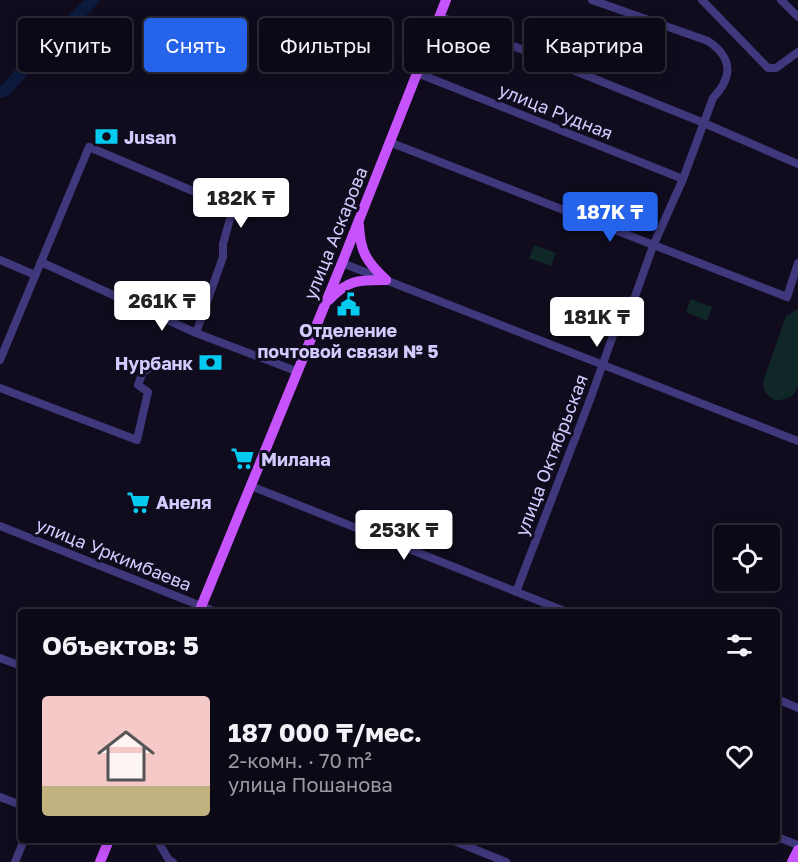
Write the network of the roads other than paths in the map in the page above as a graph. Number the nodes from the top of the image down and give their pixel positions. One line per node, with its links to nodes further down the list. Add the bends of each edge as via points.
1 (446, 0): 5 (main road, улица Аскарова)
2 (592, 0): 9 (street, улица Октябрьская, via 718,48 728,68 728,78 713,98)
3 (702, 0): 7 (street, via 771,69)
4 (781, 0): 6 (street)
5 (440, 16): 8 (main road, улица Аскарова); 9 (street)
6 (798, 17)
7 (798, 52)
8 (417, 73): 10 (main road, улица Аскарова); 12 (street, улица Рудная)
9 (704, 123): 11 (street); 12 (street, улица Октябрьская)
10 (389, 142): 13 (main road, улица Аскарова); 14 (street)
11 (798, 164)
12 (683, 179): 14 (street, улица Октябрьская)
13 (359, 218): 17 (main road, улица Аскарова); 20 (main road, via 366,257)
14 (653, 246): 18 (street, via 787,297); 25 (street, улица Октябрьская, via 627,319 616,327)
15 (0, 260): 19 (street)
16 (41, 262): 19 (street); 22 (street); 22 (street, via 89,147 232,208 223,257)
17 (342, 263): 20 (street); 21 (main road, улица Аскарова)
18 (798, 263)
19 (35, 275): 23 (street)
20 (386, 280): 21 (main road, via 354,281); 25 (street)
21 (325, 304): 26 (main road, улица Аскарова)
22 (196, 333): 26 (street)
23 (0, 360)
24 (154, 360): 27 (street, via 138,385 148,392 137,440)
25 (602, 364): 28 (street); 31 (street, улица Октябрьская)
26 (296, 372): 29 (main road, улица Аскарова)
27 (0, 388)
28 (798, 441)
29 (251, 486): 31 (street); 32 (main road, улица Аскарова)
30 (0, 526): 32 (street, улица Уркимбаева)
31 (516, 592): 33 (street)
32 (201, 609)
33 (559, 609)
34 (0, 658): 35 (street)
35 (18, 665)
36 (780, 700): 37 (street)
37 (798, 708)
38 (0, 797): 39 (street)
39 (18, 804)
40 (780, 838): 45 (street)
41 (23, 843): 47 (street)
42 (108, 843): 48 (main road)
43 (159, 843): 49 (street)
44 (459, 843): 50 (street)
45 (798, 844)
46 (798, 850): 51 (main road)
47 (15, 862)
48 (100, 862)
49 (173, 862)
50 (506, 862)
51 (792, 862)

